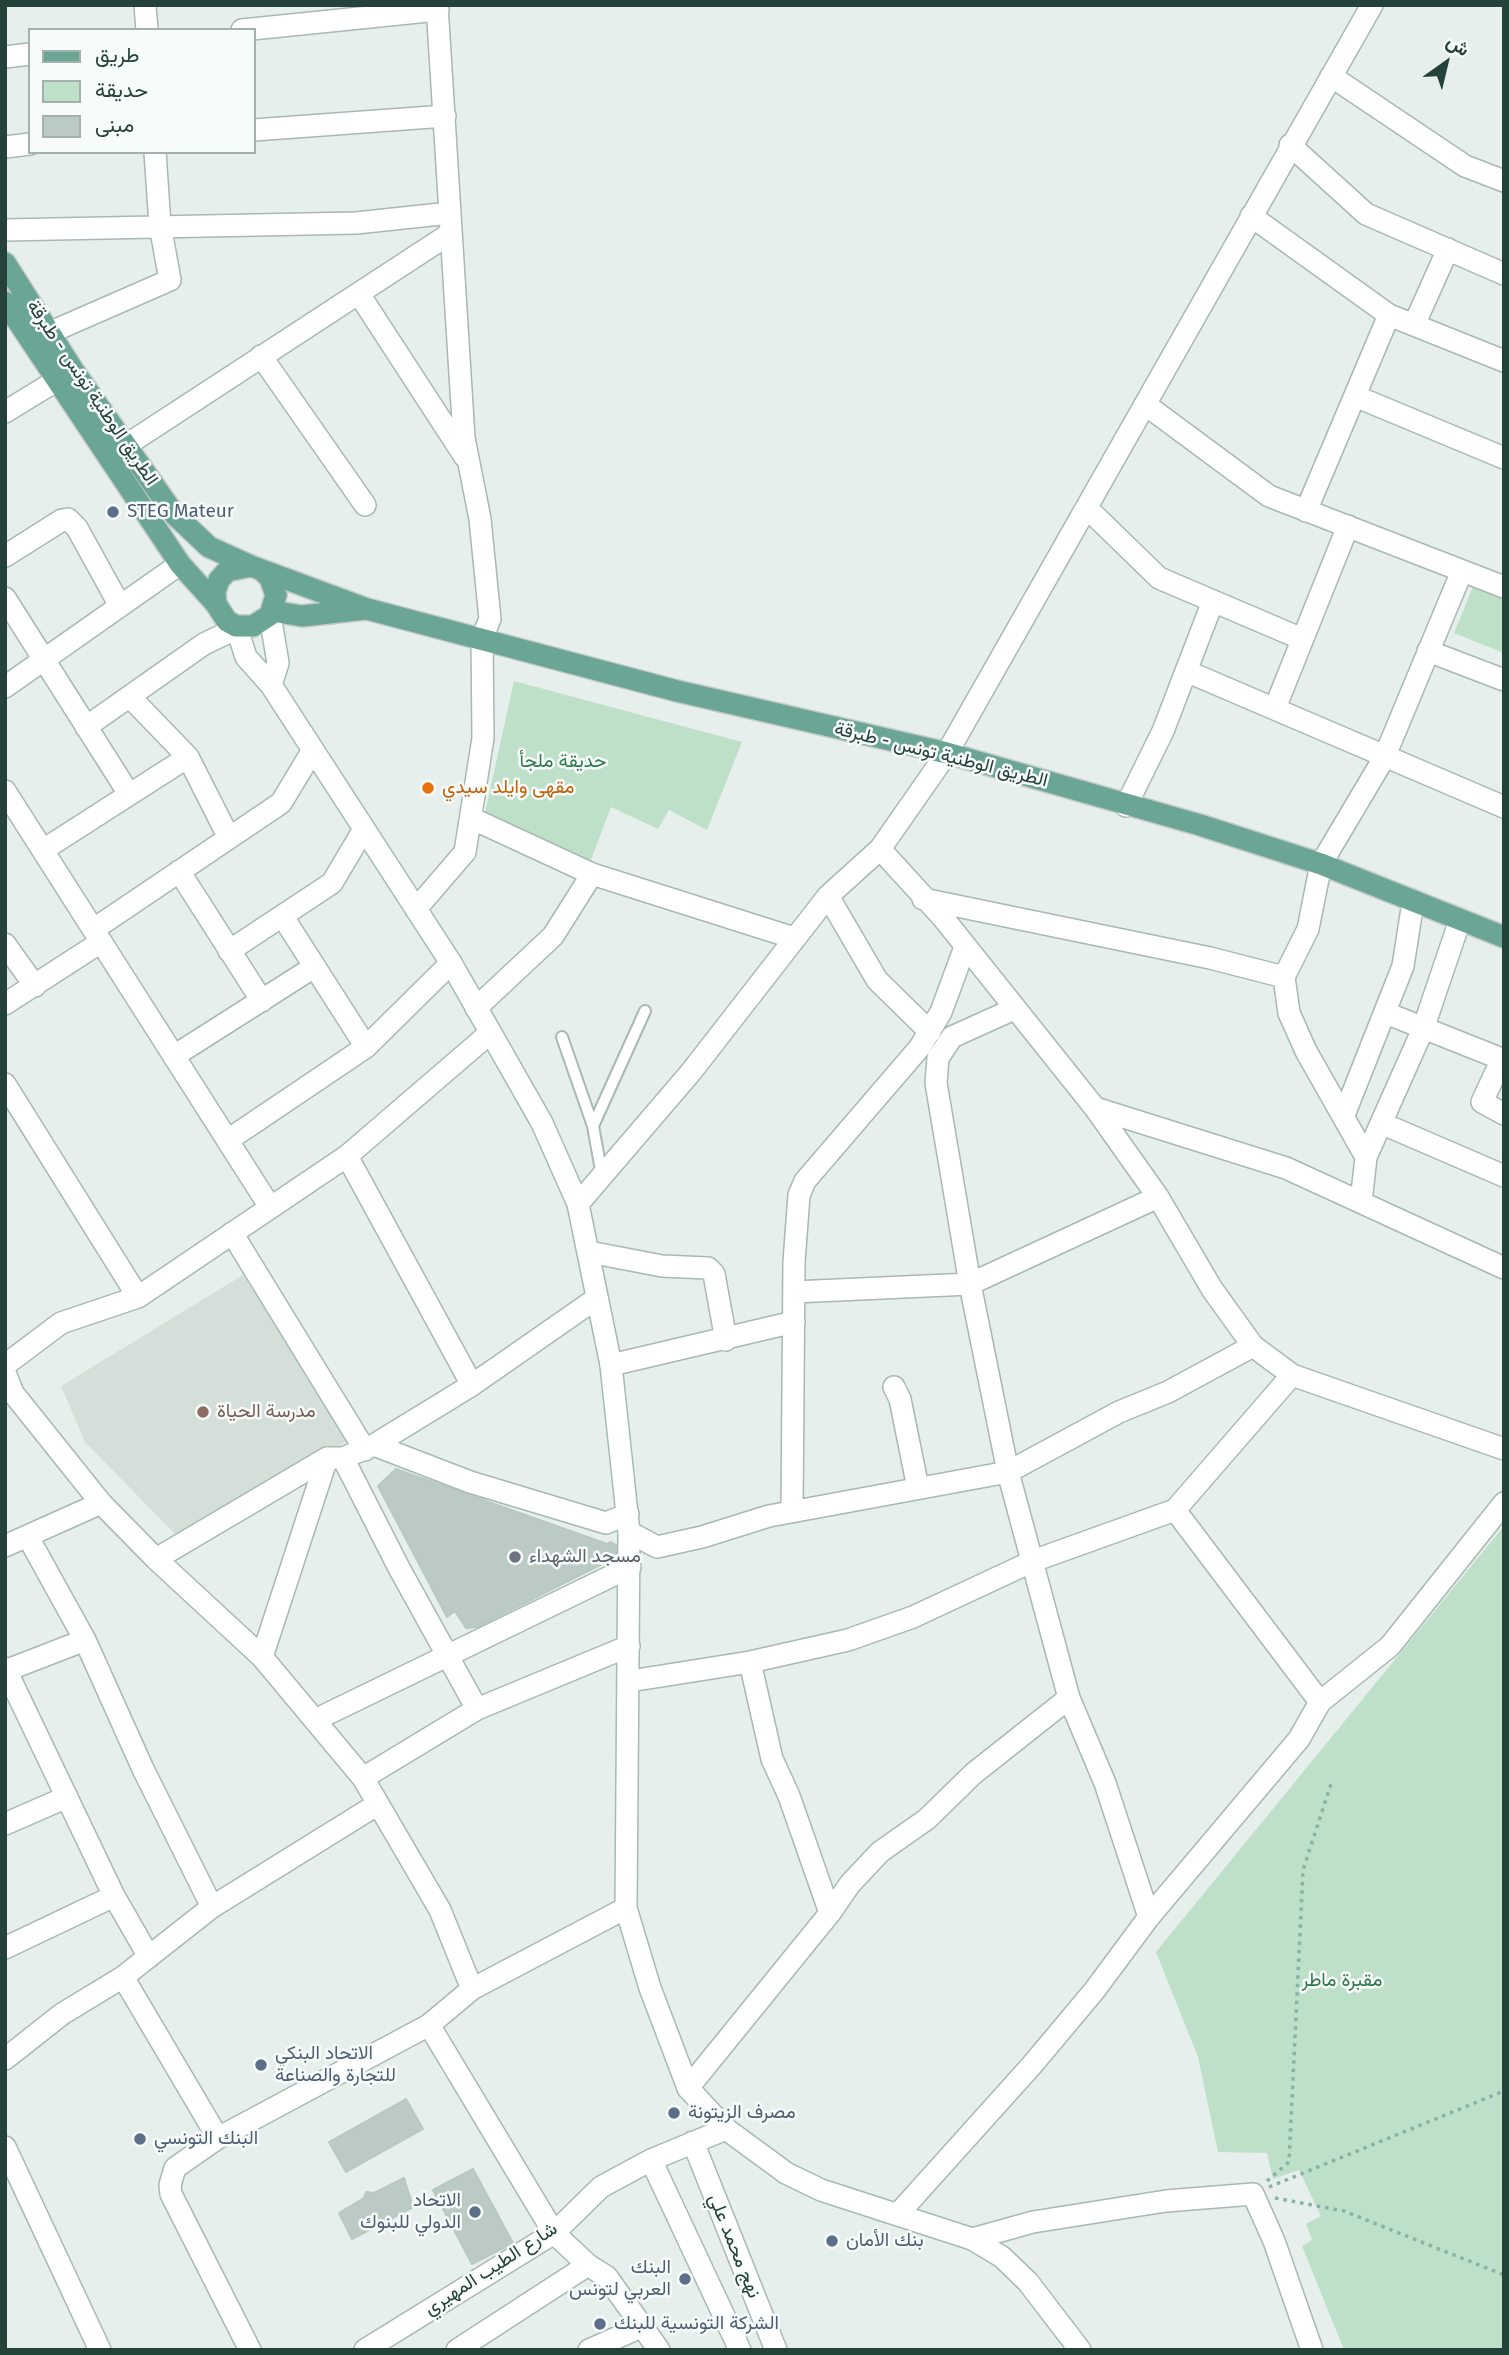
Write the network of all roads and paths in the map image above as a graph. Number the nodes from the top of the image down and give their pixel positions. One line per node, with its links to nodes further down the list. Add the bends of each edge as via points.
1 (145, 5): 4 (street)
2 (1372, 5): 8 (street)
3 (438, 8): 5 (street); 9 (street)
4 (147, 28)
5 (256, 28)
6 (28, 54): 7 (street)
7 (5, 58)
8 (1331, 76): 12 (street); 15 (street, via 1465,166)
9 (445, 116): 10 (street); 17 (street)
10 (256, 130)
11 (28, 144): 13 (street)
12 (1290, 145): 16 (street); 20 (street, via 1366,214)
13 (5, 147)
14 (155, 154): 18 (street)
15 (1504, 181)
16 (1251, 216): 25 (street); 34 (street)
17 (450, 223): 18 (street); 23 (street); 38 (street)
18 (160, 225): 19 (street); 27 (street, via 170,280)
19 (5, 230)
20 (1448, 249): 22 (street); 26 (street)
21 (5, 263): 27 (main road, الطريق الوطنية تونس - طبرقة)
22 (1504, 274)
23 (359, 294): 29 (street); 38 (street)
24 (5, 302): 28 (main road, الطريق الوطنية تونس - طبرقة)
25 (1388, 315): 26 (street); 33 (street)
26 (1414, 326): 30 (street)
27 (49, 332): 28 (street); 31 (main road, الطريق الوطنية تونس - طبرقة)
28 (30, 342): 32 (main road, الطريق الوطنية تونس - طبرقة)
29 (261, 356): 36 (street); 39 (street)
30 (1504, 361)
31 (73, 370): 32 (street); 36 (main road, الطريق الوطنية تونس - طبرقة)
32 (55, 381): 35 (street); 44 (main road, الطريق الوطنية تونس - طبرقة)
33 (1355, 396): 37 (street); 41 (street)
34 (1146, 405): 40 (street); 41 (street, via 1269,496)
35 (5, 412)
36 (125, 446): 45 (main road, الطريق الوطنية تونس - طبرقة, via 188,528 209,547)
37 (1504, 458)
38 (469, 464): 55 (street, via 488,582 490,619)
39 (365, 505)
40 (1088, 509): 49 (street, via 1159,579); 67 (street)
41 (1306, 511): 42 (street)
42 (1349, 526): 46 (street); 56 (street)
43 (5, 556): 51 (street, via 68,519)
44 (180, 564): 50 (main road, الطريق الوطنية تونس - طبرقة); 51 (street)
45 (258, 569): 50 (main road, via 227,571 219,580); 52 (main road, الطريق الوطنية تونس - طبرقة); 53 (main road, via 270,578 276,594)
46 (1462, 571): 47 (street); 57 (street)
47 (1504, 587)
48 (5, 598): 58 (street)
49 (1213, 601): 56 (street); 59 (street)
50 (216, 604): 54 (main road)
51 (120, 606): 58 (street)
52 (367, 609): 53 (main road, الطريق الوطنية تونس - طبرقة, via 302,616); 55 (main road, الطريق الوطنية تونس - طبرقة)
53 (271, 613): 54 (main road, via 253,626); 61 (street, via 278,663)
54 (236, 630): 61 (street, via 246,657); 63 (street, via 204,644)
55 (482, 638): 67 (main road, الطريق الوطنية تونس - طبرقة, via 677,691); 74 (street, via 483,738)
56 (1302, 639): 64 (street)
57 (1428, 651): 60 (street); 69 (street)
58 (44, 662): 62 (street); 65 (street)
59 (1186, 671): 64 (street); 72 (street)
60 (1504, 680)
61 (271, 685): 66 (street)
62 (5, 687)
63 (130, 697): 65 (street); 68 (street)
64 (1275, 708): 69 (street)
65 (86, 727): 71 (street)
66 (313, 750): 75 (street); 76 (street, via 281,803)
67 (947, 753): 72 (main road, الطريق الوطنية تونس - طبرقة); 77 (street)
68 (188, 757): 71 (street); 76 (street)
69 (1384, 758): 73 (street); 79 (street)
70 (5, 791): 78 (street)
71 (129, 794): 78 (street)
72 (1126, 806): 79 (main road, الطريق الوطنية تونس - طبرقة)
73 (1504, 807)
74 (471, 818): 81 (street); 85 (street, via 465,852)
75 (364, 829): 85 (street); 86 (street, via 332,883)
76 (229, 838): 80 (street)
77 (880, 849): 82 (street); 83 (street)
78 (43, 850): 88 (street)
79 (1321, 864): 84 (main road, الطريق الوطنية تونس - طبرقة); 96 (street, via 1308,929)
80 (179, 871): 88 (street); 93 (street)
81 (592, 874): 90 (street); 100 (street, via 553,936)
82 (828, 896): 90 (street); 107 (street, via 877,980)
83 (923, 899): 92 (street); 96 (street, via 1210,957)
84 (1413, 902): 87 (main road, الطريق الوطنية تونس - طبرقة); 103 (street, via 1403,966)
85 (416, 909): 94 (street)
86 (283, 917): 93 (street); 95 (street)
87 (1460, 919): 89 (main road, الطريق الوطنية تونس - طبرقة); 104 (street)
88 (98, 935): 97 (street); 109 (street)
89 (1504, 937)
90 (794, 938): 121 (street, via 691,1072)
91 (5, 944): 97 (street)
92 (965, 947): 101 (street); 107 (street)
93 (229, 951): 98 (street)
94 (451, 963): 100 (street); 108 (street)
95 (314, 967): 98 (street); 108 (street)
96 (1283, 977): 114 (street, via 1289,1013)
97 (35, 986): 99 (street)
98 (261, 1001): 109 (street)
99 (5, 1004)
100 (476, 1008): 105 (street)
101 (1014, 1009): 107 (street); 112 (street)
102 (645, 1011): 116 (lane)
103 (1386, 1013): 104 (street); 114 (street)
104 (1423, 1029): 110 (street); 115 (street)
105 (491, 1033): 118 (street); 124 (street, via 542,1123)
106 (562, 1037): 116 (lane)
107 (929, 1046): 129 (street); 130 (street, via 802,1186 796,1203)
108 (366, 1047): 117 (street)
109 (174, 1056): 117 (street)
110 (1503, 1060): 113 (street, via 1482,1102)
111 (5, 1084): 131 (street)
112 (1095, 1108): 122 (street); 123 (street, via 1286,1168)
113 (1504, 1114)
114 (1344, 1115): 119 (street)
115 (1381, 1123): 119 (street); 120 (street)
116 (593, 1126): 121 (lane)
117 (228, 1140): 125 (street)
118 (346, 1156): 125 (street); 139 (street)
119 (1366, 1157): 123 (street)
120 (1504, 1175)
121 (602, 1177): 124 (street)
122 (1158, 1197): 129 (street); 135 (street, via 1212,1289)
123 (1361, 1202): 128 (street)
124 (578, 1204): 127 (street)
125 (270, 1207): 126 (street)
126 (232, 1233): 131 (street); 142 (street)
127 (589, 1252): 132 (street); 134 (street, via 662,1266 708,1268 714,1274)
128 (1504, 1268)
129 (970, 1284): 130 (street); 145 (street)
130 (794, 1292): 133 (street)
131 (138, 1297): 136 (street, via 61,1323)
132 (597, 1298): 137 (street); 139 (street)
133 (794, 1322): 134 (street); 150 (street)
134 (726, 1340): 137 (street)
135 (1253, 1346): 138 (street); 145 (street)
136 (5, 1365)
137 (611, 1365): 151 (street)
138 (1292, 1375): 143 (street); 149 (street)
139 (472, 1385): 142 (street)
140 (8, 1387): 147 (street)
141 (894, 1387): 146 (street)
142 (370, 1448): 144 (street); 151 (street, via 606,1523)
143 (1504, 1448)
144 (335, 1458): 154 (street); 159 (street); 160 (street)
145 (1008, 1472): 146 (street); 155 (street)
146 (918, 1488): 150 (street)
147 (101, 1503): 152 (street); 154 (street)
148 (1504, 1503): 165 (street, via 1390,1646)
149 (1175, 1510): 155 (street); 165 (street)
150 (792, 1511): 151 (street, via 657,1547)
151 (628, 1523): 156 (street)
152 (28, 1537): 153 (street); 157 (street)
153 (5, 1546)
154 (156, 1559): 160 (street)
155 (1033, 1561): 161 (street, via 913,1618 848,1640); 164 (street)
156 (630, 1567): 158 (street); 159 (street)
157 (85, 1640): 162 (street); 174 (street)
158 (629, 1646): 163 (street); 166 (street)
159 (447, 1656): 166 (street); 167 (street)
160 (262, 1657): 167 (street)
161 (750, 1662): 163 (street); 176 (street, via 772,1759)
162 (6, 1670): 170 (street)
163 (630, 1681): 175 (street)
164 (1069, 1698): 176 (street, via 972,1774 928,1819 880,1852); 177 (street, via 1105,1783)
165 (1321, 1702): 177 (street, via 1299,1739)
166 (477, 1709): 168 (street)
167 (317, 1719): 168 (street)
168 (363, 1778): 171 (street)
169 (1332, 1781): 191 (path, via 1303,1870 1289,2162)
170 (67, 1797): 172 (street); 173 (street)
171 (378, 1804): 174 (street); 181 (street, via 440,1910)
172 (5, 1824)
173 (114, 1896): 178 (street); 179 (street)
174 (212, 1907): 179 (street)
175 (626, 1908): 181 (street); 184 (street)
176 (830, 1913): 184 (street)
177 (1149, 1917): 192 (street, via 1032,2065)
178 (5, 1948)
179 (149, 1957): 180 (street)
180 (124, 1977): 183 (street, via 62,2014); 187 (street)
181 (472, 1989): 182 (street)
182 (429, 2025): 187 (street); 193 (street)
183 (5, 2059)
184 (688, 2088): 186 (street)
185 (1504, 2091): 191 (path)
186 (726, 2129): 188 (street, شارع الطيب المهيري); 192 (street, via 786,2173 821,2190)
187 (218, 2138): 199 (street, via 176,2168 170,2185)
188 (693, 2142): 190 (street, شارع الطيب المهيري); 205 (street, نهج محمد علي)
189 (5, 2147): 198 (street)
190 (651, 2160): 193 (street, شارع الطيب المهيري, via 601,2188); 204 (street, نهج محمد علي)
191 (1253, 2194): 194 (street, via 1166,2201 1033,2222); 196 (path, via 1344,2211); 207 (street)
192 (898, 2213): 194 (street)
193 (554, 2233): 195 (street); 200 (street, شارع الطيب المهيري)
194 (972, 2239): 206 (street, via 1002,2257 1028,2282)
195 (588, 2264): 197 (street, via 607,2277); 201 (street)
196 (1504, 2275)
197 (641, 2327): 202 (street); 203 (street)
198 (100, 2350)
199 (250, 2350)
200 (365, 2350)
201 (457, 2350)
202 (589, 2350)
203 (659, 2350)
204 (740, 2350)
205 (776, 2350)
206 (1080, 2350)
207 (1312, 2350)

